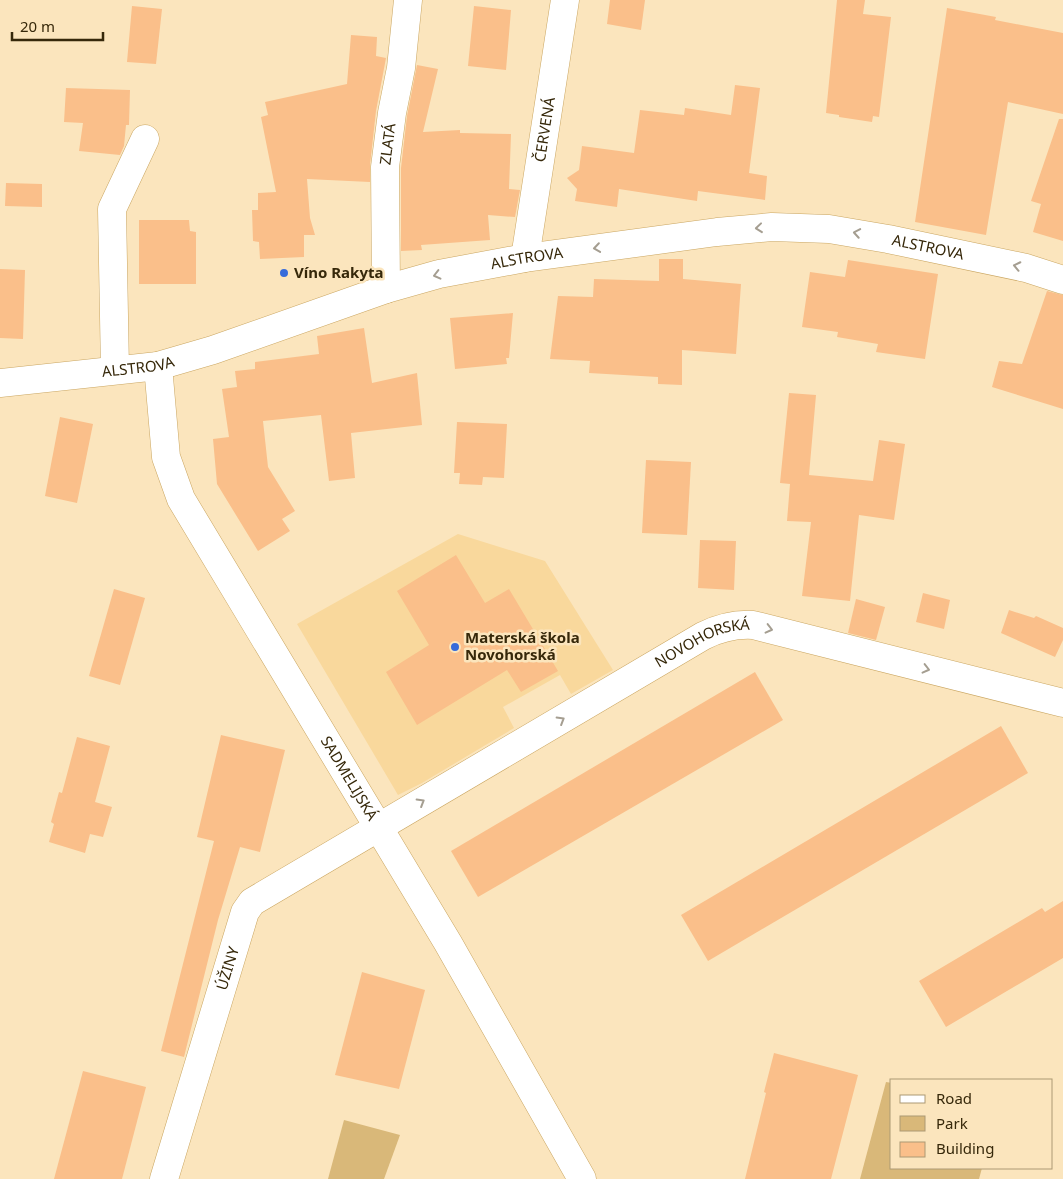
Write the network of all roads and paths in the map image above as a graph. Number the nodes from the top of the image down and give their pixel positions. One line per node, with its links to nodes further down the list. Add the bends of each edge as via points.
1 (408, 0): 6 (street, ZLATÁ, via 402,68 385,167)
2 (566, 0): 4 (street, ČERVENÁ)
3 (144, 138): 8 (street, via 112,209)
4 (525, 258): 5 (street, ALSTROVA, one-way to 4, via 1026,268 830,229 764,227); 6 (street, ALSTROVA, one-way to 6, via 440,274)
5 (1063, 280)
6 (386, 289): 7 (street, ALSTROVA)
7 (158, 366): 8 (street, ALSTROVA); 11 (street, SADMELIJSKÁ, via 166,457 181,499)
8 (115, 370): 9 (street, ALSTROVA)
9 (0, 383)
10 (1063, 704): 11 (street, NOVOHORSKÁ, one-way to 10, via 703,636 732,626 764,628)
11 (380, 827): 12 (street, ÚŽINY, via 261,896 247,908); 13 (street, SADMELIJSKÁ)
12 (164, 1179)
13 (582, 1179)

